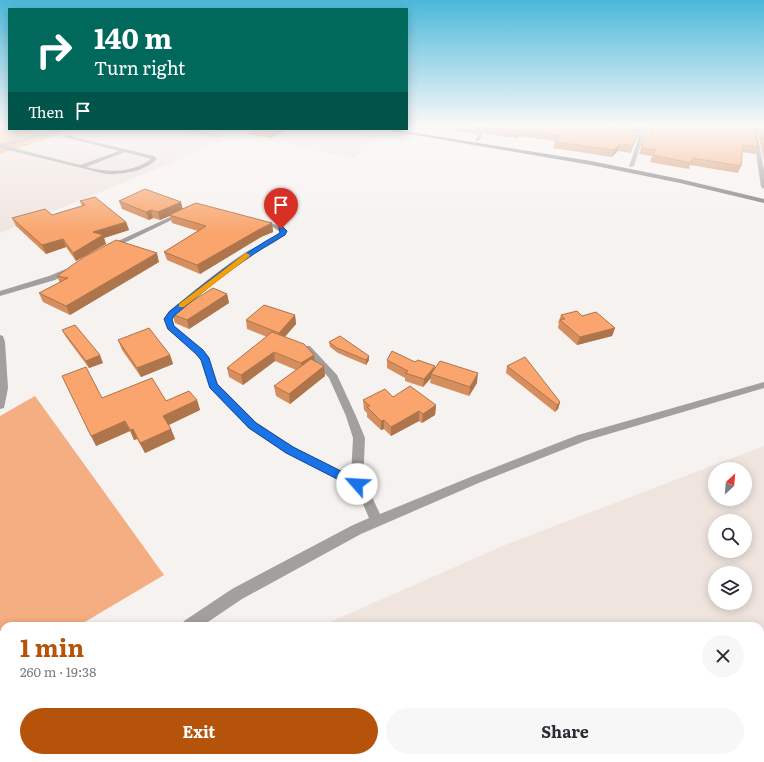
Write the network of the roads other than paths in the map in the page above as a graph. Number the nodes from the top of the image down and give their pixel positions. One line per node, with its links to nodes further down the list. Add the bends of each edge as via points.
1 (59, 162): 9 (street)
2 (94, 162): 9 (street)
3 (151, 162): 9 (street, via 117,173)
4 (588, 162): 12 (street)
5 (605, 162): 8 (street)
6 (633, 162): 8 (street)
7 (760, 162): 10 (street)
8 (631, 166): 11 (street)
9 (80, 167)
10 (764, 187)
11 (764, 196)
12 (764, 201)
13 (193, 208): 15 (street)
14 (253, 221): 22 (street, via 284,231 219,275 172,313 168,319 170,327 200,352 206,360 213,386 252,425 290,450)
15 (99, 254)
16 (76, 267): 17 (street, via 52,278)
17 (0, 294)
18 (0, 338): 21 (street, via 3,378)
19 (307, 348): 22 (street, via 333,377 351,416 359,438)
20 (764, 385): 23 (street, via 582,438)
21 (0, 406)
22 (357, 484): 23 (street)
23 (377, 521): 24 (street, via 237,594)
24 (195, 622)

